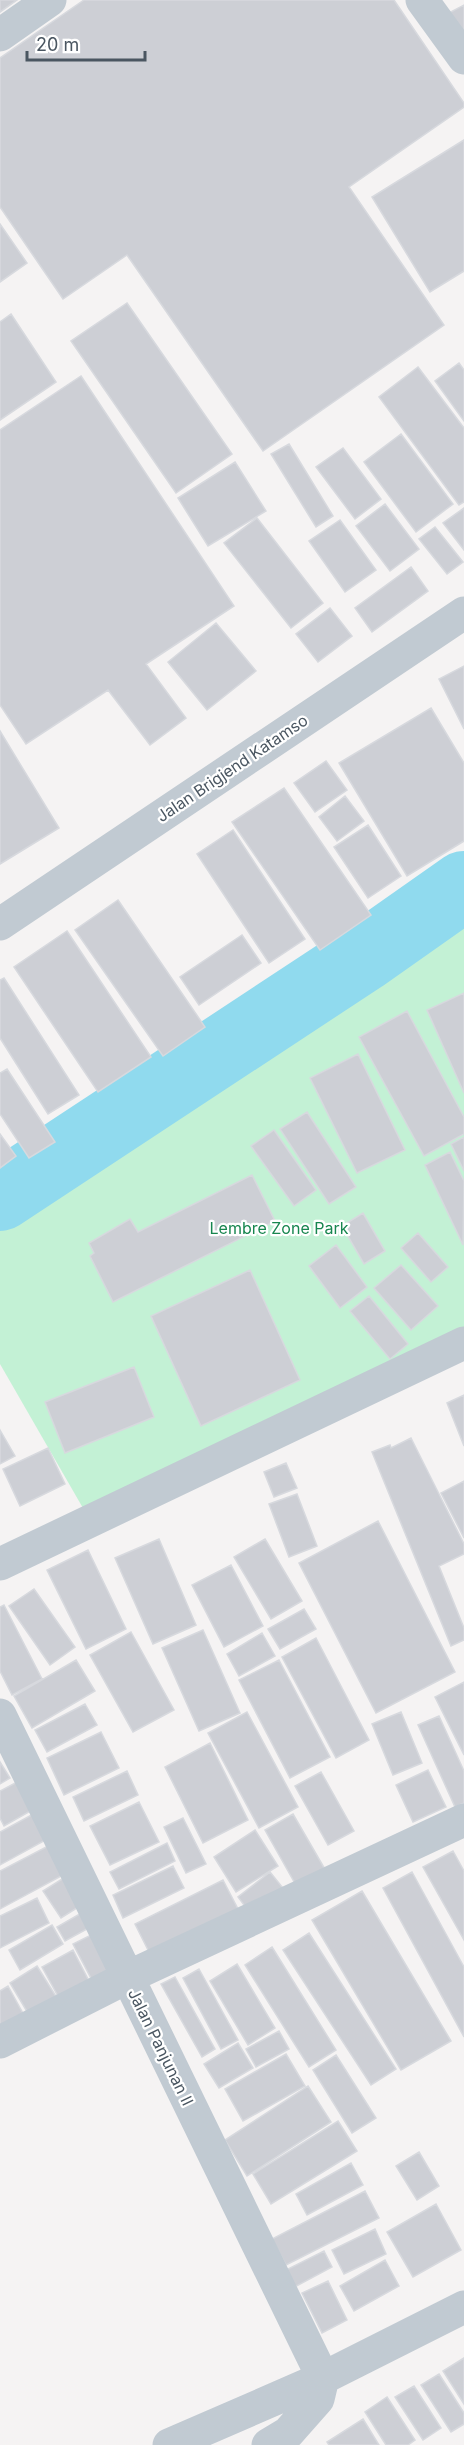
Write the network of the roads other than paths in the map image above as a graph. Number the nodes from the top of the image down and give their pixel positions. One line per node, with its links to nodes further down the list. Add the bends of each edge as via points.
1 (50, 0): 3 (street)
2 (422, 0): 4 (street)
3 (0, 35)
4 (464, 58)
5 (464, 613): 6 (street, Jalan Brigjend Katamso)
6 (0, 924)
7 (464, 1343): 8 (street)
8 (0, 1564)
9 (0, 1715): 11 (street, Jalan Panjunan II)
10 (464, 1820): 11 (street)
11 (128, 1977): 12 (street); 14 (street, Jalan Panjunan II)
12 (0, 2042)
13 (464, 2307): 14 (street)
14 (323, 2378): 15 (street); 16 (street, via 318,2399 288,2433)
15 (169, 2445)
16 (268, 2445)

